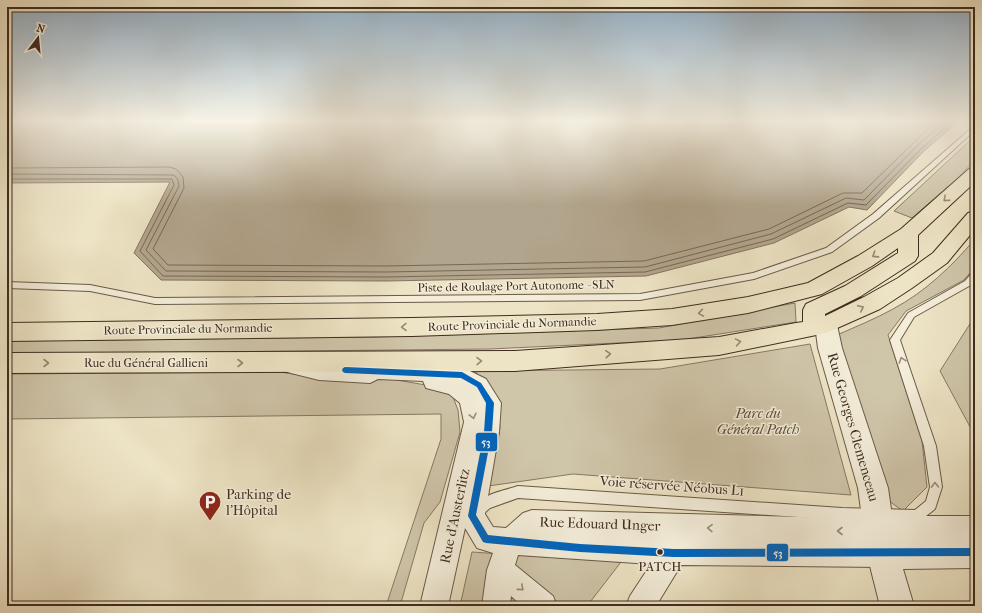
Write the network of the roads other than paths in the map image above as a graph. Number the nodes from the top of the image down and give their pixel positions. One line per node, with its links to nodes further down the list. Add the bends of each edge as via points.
1 (951, 149): 6 (lane, Piste de Roulage Port Autonome - SLN, via 876,216 829,250 754,276 640,297 155,301 90,288)
2 (975, 173): 4 (main road, Route Provinciale du Normandie, one-way to 4)
3 (975, 217): 8 (main road, one-way to 3, via 872,303 911,279 940,258)
4 (908, 233): 8 (main road, via 908,256 853,291 814,310); 9 (main road, Route Provinciale du Normandie, one-way to 9, via 865,261 814,289 748,305 672,317 597,322 412,327)
5 (975, 275): 14 (lane, one-way to 5, via 930,505 936,487 930,446 895,340 911,315 968,283)
6 (7, 285)
7 (7, 321): 9 (main road)
8 (820, 326): 12 (main road, one-way to 8, via 522,360 719,346); 16 (street, Rue Georges Clemenceau, via 857,488)
9 (150, 329): 10 (main road, Route Provinciale du Normandie)
10 (7, 332)
11 (7, 363): 12 (main road, Rue du Général Gallieni, one-way to 12)
12 (286, 363): 13 (street, Rue d'Austerlitz, via 325,369 462,375 478,385 490,403 488,432); 19 (street, Rue d'Austerlitz, one-way to 19, via 319,372 411,378 455,387 469,399 475,422)
13 (472, 516): 16 (lane, Voie réservée Néobus L1, via 486,503 518,492); 18 (street, Rue d'Austerlitz, via 486,539); 19 (lane, Voie réservée Néobus L1)
14 (917, 516): 15 (lane, Voie réservée Néobus L1); 16 (lane, Voie réservée Néobus L1)
15 (938, 516)
16 (877, 529): 17 (street, Rue Edouard Unger); 18 (street, Rue Edouard Unger, one-way to 18, via 796,531 532,522); 20 (street, Rue Edouard Unger); 21 (street, Rue Edouard Unger); 27 (street, Rue Georges Clemenceau)
17 (975, 531)
18 (510, 542): 21 (street, Rue Edouard Unger); 22 (street)
19 (448, 549): 23 (street, Rue d'Austerlitz)
20 (975, 552)
21 (674, 553): 26 (street)
22 (500, 570): 24 (street); 25 (street, one-way to 25)
23 (434, 606)
24 (496, 606)
25 (542, 606)
26 (640, 606)
27 (897, 606)

